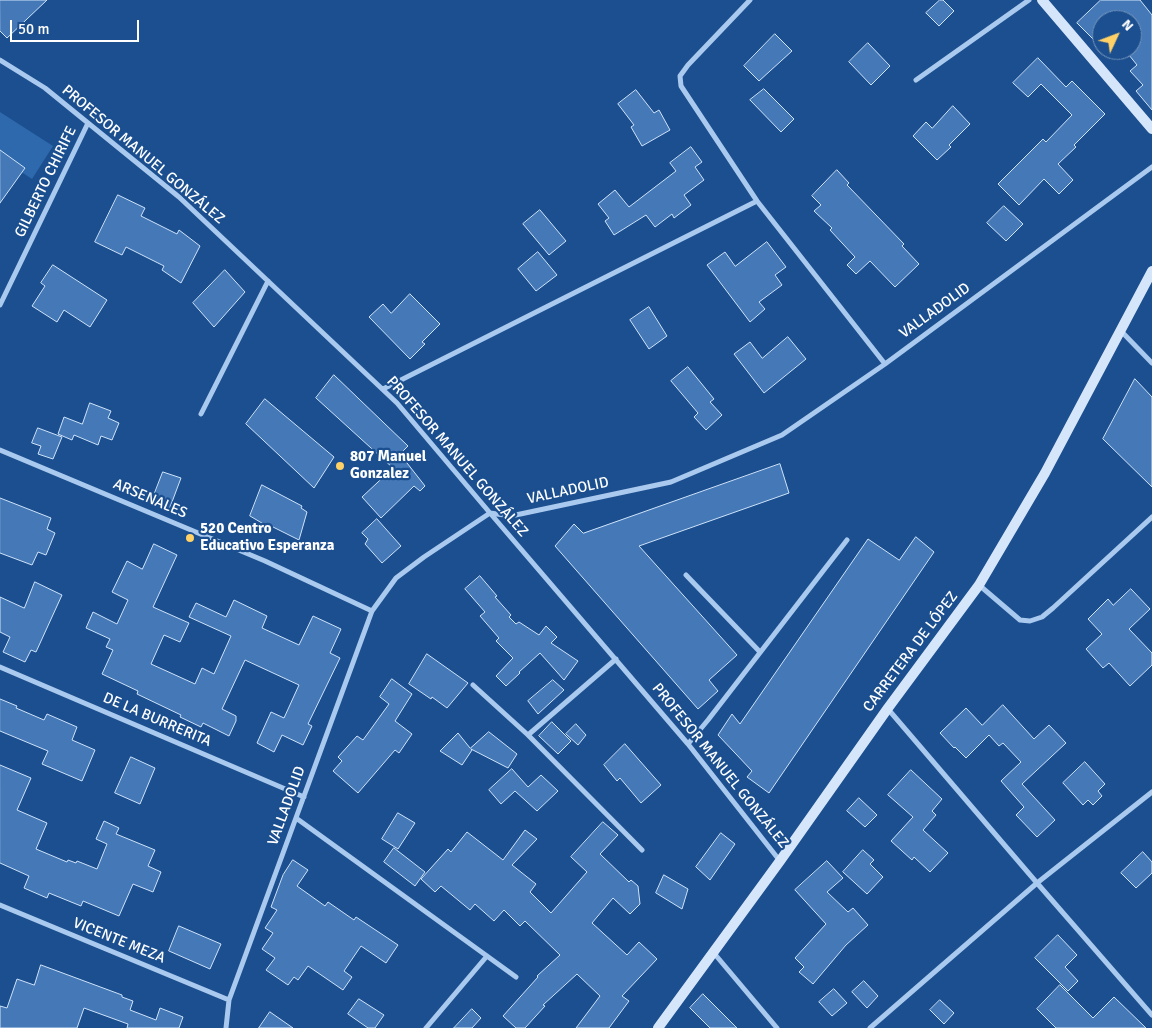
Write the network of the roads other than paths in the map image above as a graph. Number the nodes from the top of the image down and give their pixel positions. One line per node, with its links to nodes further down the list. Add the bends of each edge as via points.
1 (750, 0): 9 (street, via 680,76 681,86)
2 (1029, 0): 5 (street)
3 (1042, 0): 7 (main road)
4 (0, 60): 6 (street, PROFESOR MANUEL GONZÁLEZ, via 45,88)
5 (916, 80)
6 (88, 123): 11 (street, PROFESOR MANUEL GONZÁLEZ, via 179,197); 12 (street, GILBERTO CHIRIFE)
7 (1152, 129)
8 (1152, 167): 15 (street, VALLADOLID)
9 (757, 201): 15 (street); 16 (street)
10 (1152, 271): 13 (main road, CARRETERA DE LÓPEZ)
11 (268, 281): 16 (street, PROFESOR MANUEL GONZÁLEZ); 17 (street)
12 (0, 305)
13 (1121, 331): 14 (street); 23 (main road, CARRETERA DE LÓPEZ, via 1045,474)
14 (1152, 363)
15 (885, 364): 19 (street, VALLADOLID, via 782,435 671,482 511,516)
16 (383, 389): 19 (street, PROFESOR MANUEL GONZÁLEZ)
17 (201, 414)
18 (0, 450): 24 (street, ARSENALES, via 265,561)
19 (490, 513): 24 (street, VALLADOLID, via 396,578); 26 (street, PROFESOR MANUEL GONZÁLEZ)
20 (1152, 517): 23 (street, via 1053,608 1030,622 1020,620)
21 (846, 540): 25 (street)
22 (686, 575): 25 (street)
23 (979, 586): 29 (main road, CARRETERA DE LÓPEZ)
24 (372, 611): 33 (street, VALLADOLID)
25 (760, 652): 31 (street)
26 (616, 659): 30 (street); 31 (street, PROFESOR MANUEL GONZÁLEZ)
27 (0, 667): 33 (street, DE LA BURRERITA)
28 (473, 685): 30 (street)
29 (888, 708): 36 (main road, CARRETERA DE LÓPEZ); 37 (street)
30 (528, 735): 35 (street)
31 (688, 744): 36 (street, PROFESOR MANUEL GONZÁLEZ)
32 (1152, 792): 37 (street)
33 (304, 797): 34 (street, VALLADOLID)
34 (296, 818): 40 (street); 42 (street, VALLADOLID)
35 (642, 850)
36 (780, 861): 39 (main road, CARRETERA DE LÓPEZ)
37 (1037, 883): 43 (street); 48 (street)
38 (0, 905): 42 (street, VICENTE MEZA)
39 (712, 952): 46 (main road, CARRETERA DE LÓPEZ); 47 (street)
40 (487, 956): 41 (street); 45 (street)
41 (516, 977)
42 (229, 1000): 44 (street, VALLADOLID)
43 (1152, 1015)
44 (226, 1028)
45 (426, 1028)
46 (658, 1028)
47 (777, 1028)
48 (870, 1028)

